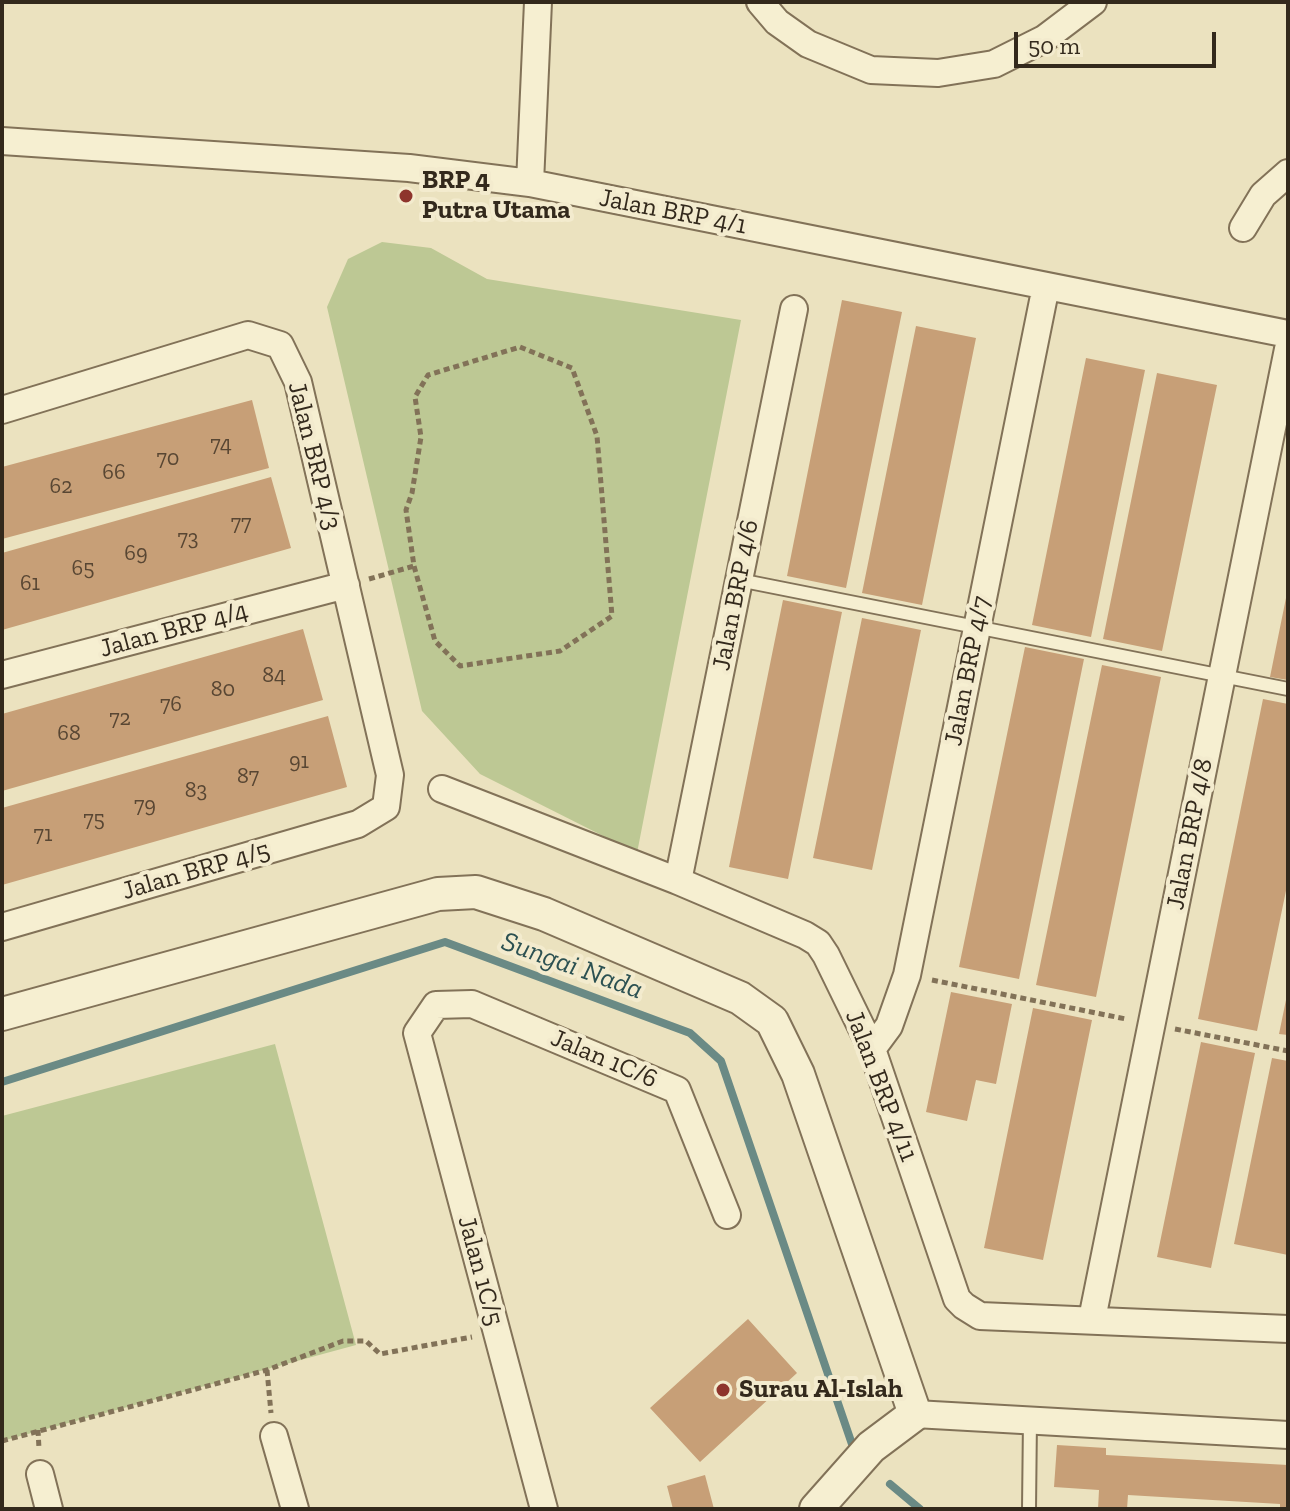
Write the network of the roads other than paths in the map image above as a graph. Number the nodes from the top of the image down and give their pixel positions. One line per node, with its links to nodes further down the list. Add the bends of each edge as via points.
1 (538, 2): 6 (street)
2 (760, 2): 3 (street, via 808,44 871,70 938,73 994,64 1044,39)
3 (1093, 2)
4 (2, 141): 6 (street, Jalan BRP 4/1, via 409,168)
5 (1288, 173): 7 (street, via 1263,195)
6 (530, 183): 8 (street, Jalan BRP 4/1)
7 (1243, 228)
8 (1046, 286): 10 (street, Jalan BRP 4/1); 15 (street, Jalan BRP 4/7)
9 (794, 309): 13 (street, Jalan BRP 4/6)
10 (1288, 334)
11 (1288, 349): 17 (street, Jalan BRP 4/8)
12 (2, 410): 14 (street, Jalan BRP 4/3, via 248,335 280,345 298,382)
13 (739, 580): 15 (lane); 21 (street, Jalan BRP 4/6)
14 (346, 585): 16 (street, Jalan BRP 4/4); 20 (street, Jalan BRP 4/3, via 390,775)
15 (977, 627): 17 (lane); 25 (street, Jalan BRP 4/7, via 907,975 889,1026)
16 (2, 675)
17 (1222, 676): 18 (lane); 27 (street, Jalan BRP 4/8)
18 (1288, 689)
19 (442, 789): 21 (street, Jalan BRP 4/11)
20 (386, 807): 22 (street, Jalan BRP 4/5, via 358,824)
21 (678, 881): 25 (street, Jalan BRP 4/11, via 818,943)
22 (2, 927)
23 (2, 1014): 29 (street, via 438,894 476,892 544,914 740,998 772,1021 798,1074)
24 (417, 1033): 26 (street, Jalan 1C/6, via 436,1005 472,1004 677,1090); 37 (street, Jalan 1C/5)
25 (872, 1049): 27 (street, Jalan BRP 4/11, via 957,1299 980,1316)
26 (727, 1215)
27 (1092, 1319): 28 (street, Jalan BRP 4/11)
28 (1288, 1329)
29 (915, 1414): 30 (street); 34 (street, via 871,1447)
30 (1030, 1419): 31 (street); 38 (lane)
31 (1288, 1435)
32 (274, 1436): 36 (street)
33 (40, 1474): 35 (street)
34 (827, 1505)
35 (49, 1509)
36 (295, 1509)
37 (544, 1509)
38 (1029, 1509)

